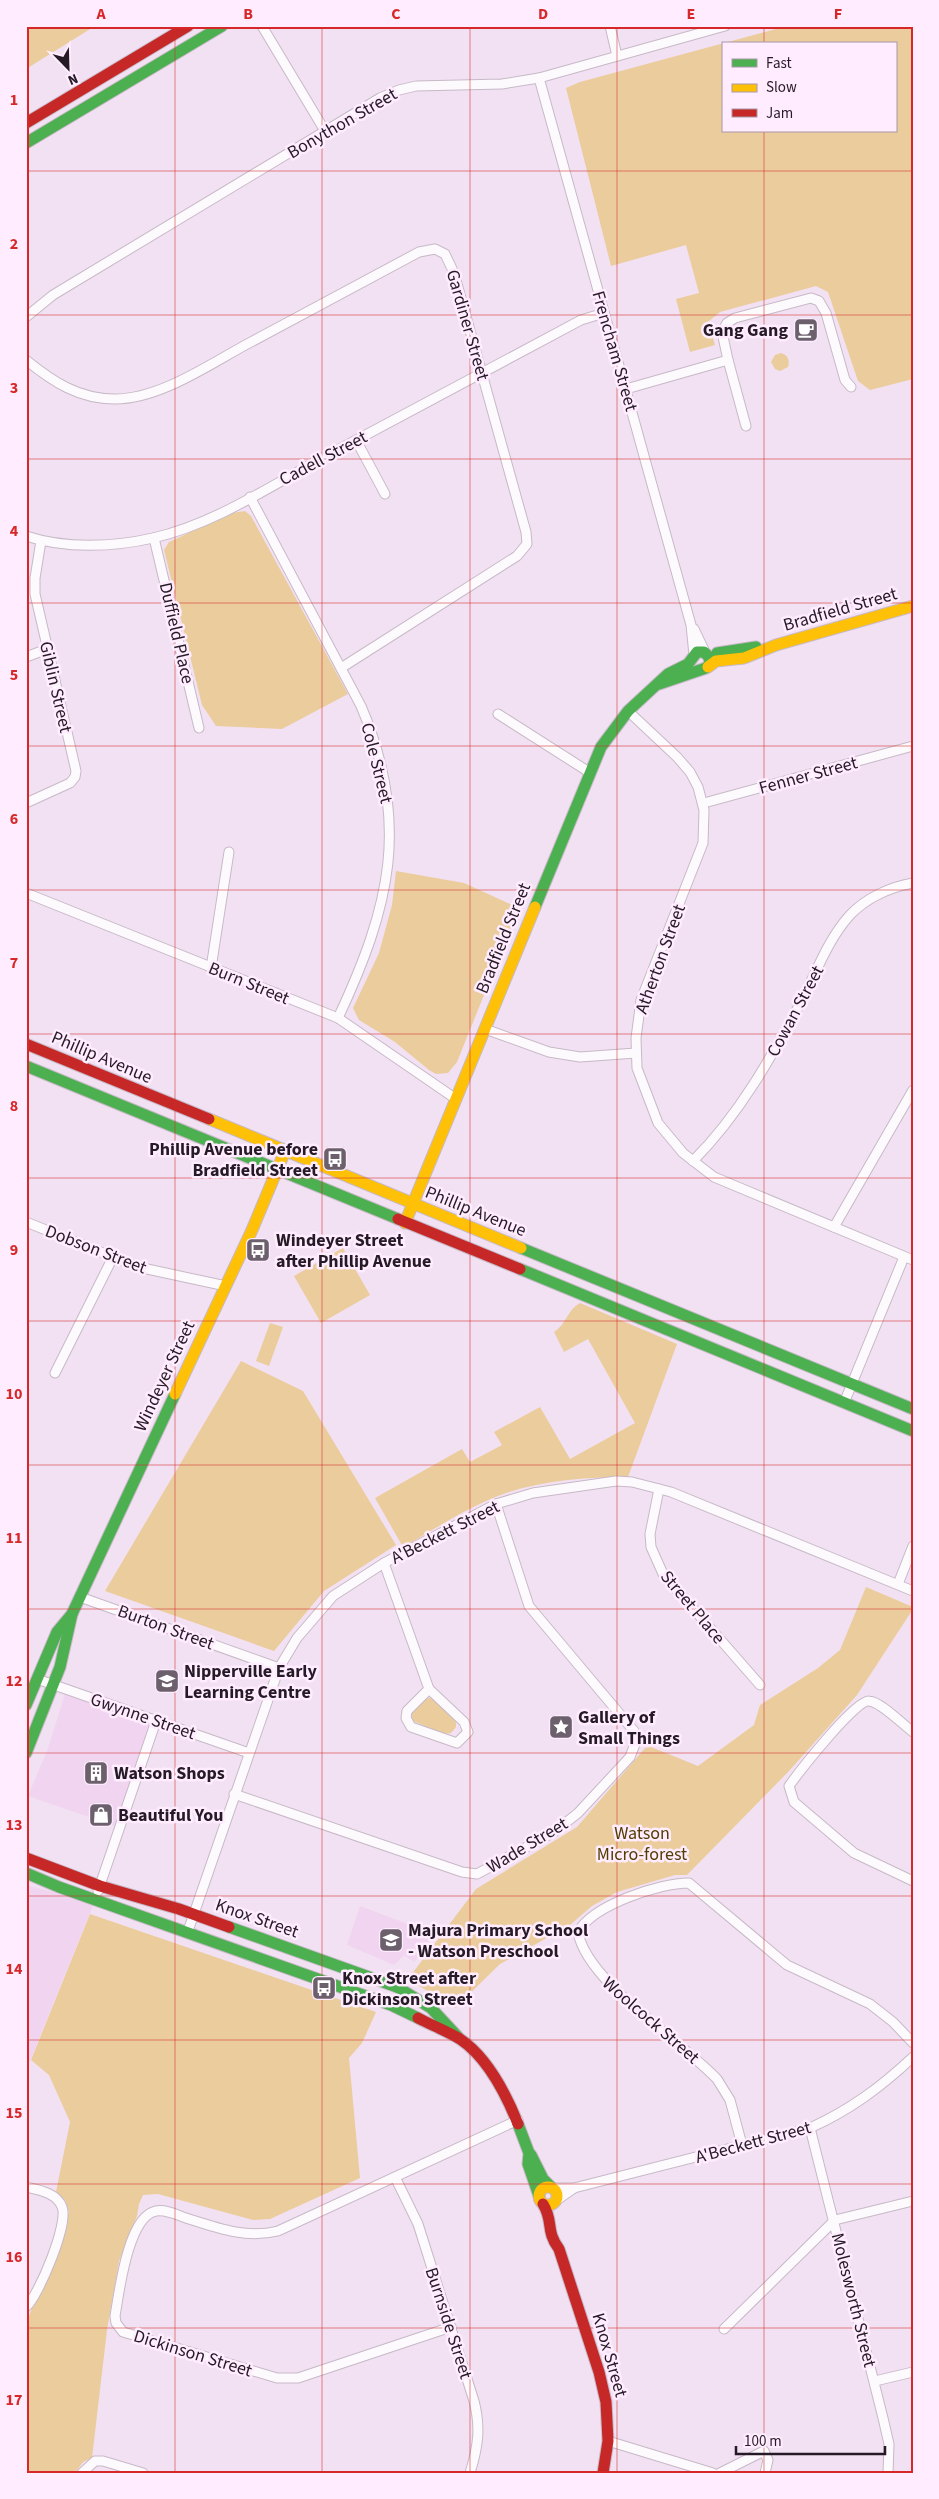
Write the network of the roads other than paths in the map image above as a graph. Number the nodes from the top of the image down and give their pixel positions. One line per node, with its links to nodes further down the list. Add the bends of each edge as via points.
1 (188, 26): 8 (street)
2 (222, 26): 10 (street)
3 (262, 26): 9 (street)
4 (610, 26): 6 (street)
5 (725, 26): 6 (street, Bonython Street)
6 (617, 56): 7 (street, Bonython Street)
7 (539, 78): 9 (street, Bonython Street, via 502,84 407,87 380,98); 11 (street, Frencham Street)
8 (26, 124)
9 (325, 131): 12 (street, Bonython Street, via 53,295)
10 (26, 143)
11 (604, 313): 15 (street, Cadell Street, via 581,320); 17 (street, Frencham Street)
12 (26, 316)
13 (26, 360): 15 (street, Gardiner Street, via 57,383 81,394 114,399 138,396 185,376 419,252 435,249 445,254 454,273)
14 (728, 360): 16 (street, via 722,332 727,323 735,318 811,298 818,301 826,313 845,380); 17 (street); 18 (street)
15 (482, 373): 19 (street, Cadell Street); 30 (street, Gardiner Street, via 527,544 517,556)
16 (850, 387)
17 (626, 389): 28 (street, Frencham Street)
18 (746, 426)
19 (356, 440): 20 (street); 21 (street, Cadell Street)
20 (384, 494)
21 (250, 497): 23 (street, Cadell Street); 30 (street, Cole Street)
22 (26, 536): 24 (street, Cadell Street)
23 (154, 538): 24 (street, Cadell Street, via 101,545); 35 (street, Duffield Place)
24 (42, 541): 27 (street, Giblin Street, via 34,586)
25 (913, 606): 26 (street, Bradfield Street)
26 (776, 645): 28 (street, Bradfield Street); 31 (street, Bradfield Street, via 744,658 716,661)
27 (47, 649): 29 (street); 38 (street, Giblin Street, via 75,764 75,777 70,783)
28 (699, 655): 31 (street, via 710,659); 31 (street, via 695,668); 32 (street, Bradfield Street, via 668,674)
29 (26, 657)
30 (341, 668): 44 (street, Cole Street, via 374,736 388,791 390,835 388,876 378,919)
31 (705, 668): 32 (street, Bradfield Street)
32 (659, 684): 33 (street, Bradfield Street)
33 (628, 711): 37 (street, Bradfield Street, via 606,737); 39 (street, Atherton Street, via 690,772)
34 (498, 714): 37 (street)
35 (199, 728)
36 (913, 746): 39 (street, Fenner Street)
37 (589, 772): 45 (street, Bradfield Street)
38 (26, 802)
39 (704, 803): 47 (street, Atherton Street, via 703,842 641,1000)
40 (229, 852): 43 (street)
41 (913, 883): 52 (street, Cowan Street, via 874,896 849,916 826,951 744,1102)
42 (26, 893): 43 (street, Burn Street)
43 (211, 968): 44 (street, Burn Street)
44 (338, 1018): 50 (street, Burn Street)
45 (485, 1029): 47 (street, via 549,1052 580,1057); 50 (street, Bradfield Street)
46 (26, 1044): 51 (street, Phillip Avenue)
47 (636, 1054): 52 (street, Atherton Street, via 644,1090 658,1123 675,1145)
48 (26, 1066): 53 (street, Phillip Avenue)
49 (913, 1090): 57 (street)
50 (456, 1100): 54 (street, Bradfield Street)
51 (285, 1151): 53 (street, Windeyer Street); 54 (street, Phillip Avenue)
52 (694, 1161): 57 (street, Atherton Street, via 714,1177)
53 (277, 1169): 56 (street, Phillip Avenue); 60 (street, Windeyer Street)
54 (413, 1204): 56 (street, Bradfield Street); 62 (street, Phillip Avenue)
55 (26, 1222): 58 (street, Dobson Street)
56 (405, 1223): 63 (street, Phillip Avenue)
57 (834, 1227): 59 (street, Atherton Street)
58 (113, 1257): 60 (street, Dobson Street, via 138,1267); 61 (street)
59 (908, 1258): 62 (street)
60 (226, 1286): 72 (street, Windeyer Street)
61 (55, 1373)
62 (852, 1384): 63 (street); 64 (street, Phillip Avenue)
63 (844, 1403): 65 (street, Phillip Avenue)
64 (913, 1409)
65 (913, 1431)
66 (659, 1489): 67 (street, A'Beckett Street, via 616,1481 533,1493); 70 (street, A'Beckett Street); 77 (street, Street Place, via 650,1534 651,1547 663,1574)
67 (496, 1504): 69 (street, A'Beckett Street); 84 (street, Wade Street, via 529,1606 634,1732 634,1747 620,1768 567,1823 477,1874 462,1872)
68 (913, 1546): 70 (street)
69 (384, 1563): 74 (street, A'Beckett Street, via 333,1596 297,1638); 78 (street)
70 (898, 1584): 71 (street, A'Beckett Street)
71 (913, 1590)
72 (80, 1597): 73 (street, Windeyer Street); 74 (street, Burton Street)
73 (72, 1614): 75 (street, Windeyer Street, via 57,1632); 76 (street, Windeyer Street, via 70,1632)
74 (279, 1668): 83 (street, A'Beckett Street)
75 (36, 1679): 76 (street, Gwynne Street); 79 (street, Windeyer Street)
76 (53, 1684): 80 (street, Gwynne Street); 82 (street, Windeyer Street)
77 (760, 1685)
78 (429, 1689): 78 (street, via 464,1722 468,1732 457,1744 411,1726 406,1718 406,1711)
79 (26, 1705)
80 (156, 1721): 83 (street, Gwynne Street); 88 (street)
81 (913, 1732): 87 (street, via 878,1704 862,1702 789,1786 794,1802 854,1853)
82 (26, 1753)
83 (249, 1753): 84 (street, A'Beckett Street)
84 (234, 1794): 90 (street, A'Beckett Street)
85 (26, 1858): 88 (street, Knox Street)
86 (26, 1874): 89 (street, Knox Street)
87 (913, 1881)
88 (100, 1886): 89 (street); 90 (street, Knox Street)
89 (95, 1899): 91 (street, Knox Street)
90 (193, 1915): 91 (street, A'Beckett Street); 92 (street, Knox Street, via 397,1986 446,2020)
91 (188, 1931): 92 (street, Knox Street, via 391,2005)
92 (460, 2039): 95 (street, Knox Street, via 482,2059)
93 (913, 2043): 97 (street, Woolcock Street, via 870,2004 787,1965 689,1883 627,1897 589,1919 578,1932 597,1972 717,2079 730,2100)
94 (913, 2058): 96 (street, A'Beckett Street, via 862,2100)
95 (518, 2120): 98 (street, Knox Street); 99 (street, Dickinson Street)
96 (810, 2128): 97 (street, A'Beckett Street); 106 (street, Molesworth Street)
97 (742, 2145): 102 (street, A'Beckett Street)
98 (529, 2153): 101 (street, Knox Street, via 543,2179); 103 (street, Knox Street, via 528,2164)
99 (395, 2177): 109 (street, Burnside Street, via 418,2224); 109 (street, Dickinson Street, via 278,2231 262,2235 222,2229 162,2211 148,2214 122,2268 116,2323 123,2332 138,2338 277,2378 298,2378)
100 (26, 2187): 108 (street, via 47,2192 58,2200 64,2214 50,2261)
101 (552, 2187): 102 (street, A'Beckett Street); 103 (street, via 542,2188); 104 (street, via 558,2194)
102 (574, 2188): 104 (street, A'Beckett Street)
103 (541, 2200): 104 (street, via 550,2205); 107 (street, Knox Street, via 549,2211 552,2238)
104 (556, 2201): 107 (street, Knox Street)
105 (913, 2201): 106 (street)
106 (834, 2220): 110 (street); 112 (street, Molesworth Street)
107 (559, 2249): 113 (street, Knox Street, via 599,2372 606,2402)
108 (26, 2308)
109 (451, 2327): 116 (street, Burnside Street, via 478,2418 478,2446)
110 (724, 2329)
111 (913, 2372): 112 (street)
112 (874, 2381): 121 (street, Molesworth Street, via 889,2444)
113 (608, 2441): 117 (street, Knox Street); 118 (street)
114 (82, 2473): 115 (street, via 94,2460)
115 (143, 2473)
116 (470, 2473)
117 (603, 2473)
118 (714, 2473)
119 (720, 2473): 120 (street, via 764,2451 768,2460)
120 (765, 2473)
121 (888, 2473)

